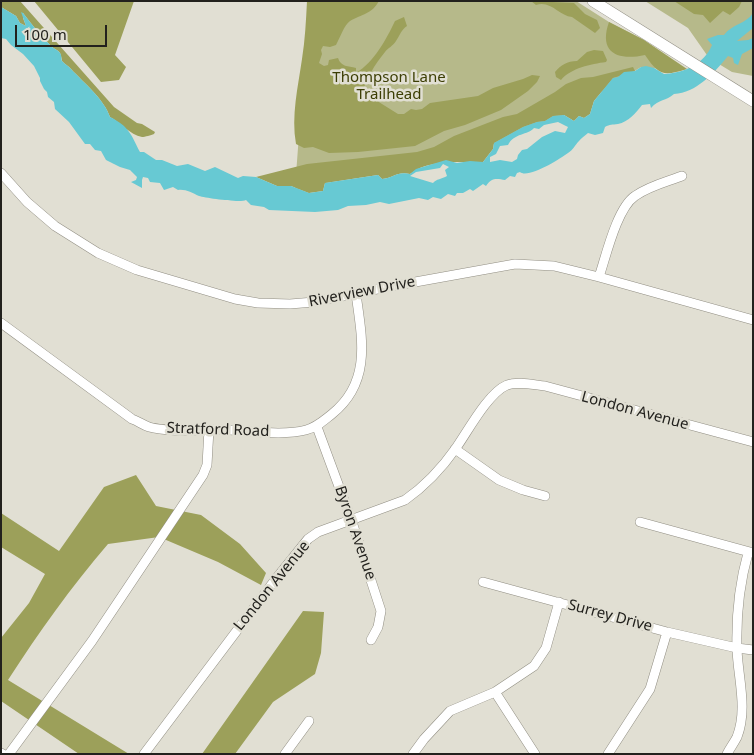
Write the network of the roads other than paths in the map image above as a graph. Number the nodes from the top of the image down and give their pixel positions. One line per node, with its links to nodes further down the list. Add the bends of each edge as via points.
1 (593, 1): 2 (main road)
2 (748, 99)
3 (1, 173): 6 (street, Riverview Drive, via 55,226 98,253 137,270 235,300 258,303 314,302)
4 (682, 176): 5 (street, via 633,196 621,212)
5 (599, 277): 6 (street, Riverview Drive, via 554,266 515,264); 7 (street, Riverview Drive)
6 (356, 294): 9 (street, Stratford Road, via 362,336 360,372 340,408)
7 (753, 320)
8 (1, 323): 10 (street, Stratford Road, via 132,419 168,430)
9 (317, 426): 10 (street, Stratford Road, via 291,433); 14 (street, Byron Avenue)
10 (209, 429): 25 (street, via 205,470 92,641)
11 (753, 442): 12 (street, London Avenue, via 545,386 523,384 508,385 497,392 485,404)
12 (455, 449): 13 (street, via 499,480); 14 (street, London Avenue, via 432,477 405,500)
13 (546, 496)
14 (351, 519): 20 (street, Byron Avenue, via 381,611); 26 (street, London Avenue, via 308,539)
15 (640, 522): 16 (street)
16 (751, 553): 21 (street, via 740,581)
17 (482, 582): 18 (street, Surrey Drive)
18 (559, 602): 19 (street, Surrey Drive); 23 (street, via 541,657 534,666)
19 (668, 632): 21 (street, Surrey Drive); 30 (street, via 650,689)
20 (371, 640)
21 (737, 648): 22 (street, Surrey Drive); 31 (street, via 742,714 737,737)
22 (753, 650)
23 (495, 692): 28 (street, via 450,711); 29 (street)
24 (309, 721): 27 (street)
25 (10, 754)
26 (144, 754)
27 (285, 754)
28 (412, 754)
29 (535, 754)
30 (608, 754)
31 (727, 754)

